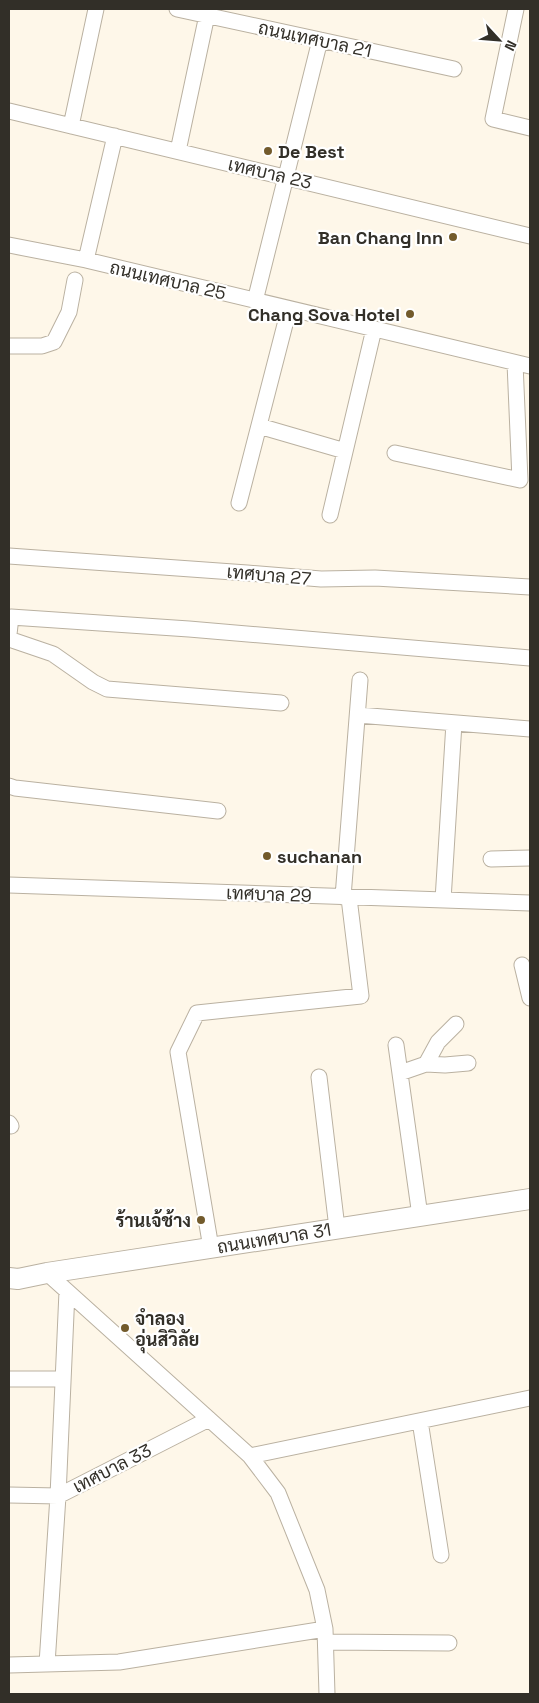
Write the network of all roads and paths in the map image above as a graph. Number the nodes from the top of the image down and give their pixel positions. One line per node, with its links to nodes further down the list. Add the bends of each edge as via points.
1 (96, 9): 8 (street)
2 (177, 9): 4 (street, ถนนเทศบาล 21)
3 (516, 9): 9 (street, via 493,119)
4 (207, 15): 5 (street, ถนนเทศบาล 21); 11 (street)
5 (320, 40): 6 (street, ถนนเทศบาล 21); 12 (street)
6 (454, 69)
7 (9, 111): 8 (street, เทศบาล 23)
8 (71, 126): 10 (street, เทศบาล 23)
9 (530, 128)
10 (115, 136): 11 (street, เทศบาล 23); 15 (street)
11 (178, 151): 12 (street, เทศบาล 23)
12 (287, 178): 13 (street, เทศบาล 23); 17 (street)
13 (530, 236)
14 (9, 245): 15 (street, ถนนเทศบาล 25)
15 (86, 260): 17 (street, ถนนเทศบาล 25)
16 (75, 280): 20 (street, via 68,312 54,342 42,346)
17 (255, 300): 18 (street, ถนนเทศบาล 25)
18 (289, 309): 19 (street, ถนนเทศบาล 25); 23 (street)
19 (374, 329): 21 (street, ถนนเทศบาล 25); 24 (street)
20 (9, 346)
21 (515, 363): 22 (street, ถนนเทศบาล 25); 25 (street, via 520,480)
22 (530, 366)
23 (259, 426): 24 (street); 26 (street)
24 (346, 451): 27 (street)
25 (395, 453)
26 (239, 504)
27 (330, 514)
28 (9, 556): 29 (street, เทศบาล 27, via 321,579 375,578)
29 (530, 587)
30 (9, 634): 32 (street, via 10,617)
31 (9, 639): 34 (street, via 53,654 107,689)
32 (530, 658)
33 (360, 680): 35 (street)
34 (281, 703)
35 (358, 715): 36 (street); 43 (street)
36 (454, 723): 37 (street); 44 (street)
37 (530, 729)
38 (9, 786): 39 (street)
39 (218, 811)
40 (530, 858): 41 (street)
41 (491, 859)
42 (9, 885): 43 (street, เทศบาล 29)
43 (346, 897): 44 (street, เทศบาล 29); 57 (street, via 361,996 197,1013 178,1052)
44 (443, 900): 45 (street, เทศบาล 29)
45 (530, 902)
46 (522, 965): 47 (street)
47 (530, 998)
48 (456, 1024): 51 (street, via 438,1042)
49 (396, 1045): 52 (street)
50 (468, 1063): 51 (street)
51 (426, 1064): 52 (street)
52 (400, 1073): 55 (street)
53 (319, 1077): 56 (street)
54 (530, 1199): 55 (main road, ถนนเทศบาล 31)
55 (420, 1216): 56 (main road, ถนนเทศบาล 31)
56 (337, 1228): 57 (main road, ถนนเทศบาล 31)
57 (211, 1248): 58 (main road, ถนนเทศบาล 31)
58 (47, 1273): 59 (main road, ถนนเทศบาล 31); 60 (street)
59 (12, 1281)
60 (67, 1290): 62 (street); 64 (street)
61 (9, 1379): 62 (street)
62 (63, 1379): 68 (street)
63 (530, 1398): 65 (street)
64 (209, 1419): 66 (street); 68 (street, เทศบาล 33)
65 (420, 1421): 66 (street); 69 (street)
66 (250, 1456): 70 (street, via 278,1493 317,1590)
67 (9, 1495): 68 (street, เทศบาล 33)
68 (58, 1496): 72 (street)
69 (441, 1555)
70 (325, 1635): 71 (street); 72 (street, via 119,1662); 74 (street)
71 (449, 1644)
72 (47, 1664): 73 (street)
73 (9, 1665)
74 (327, 1694)

